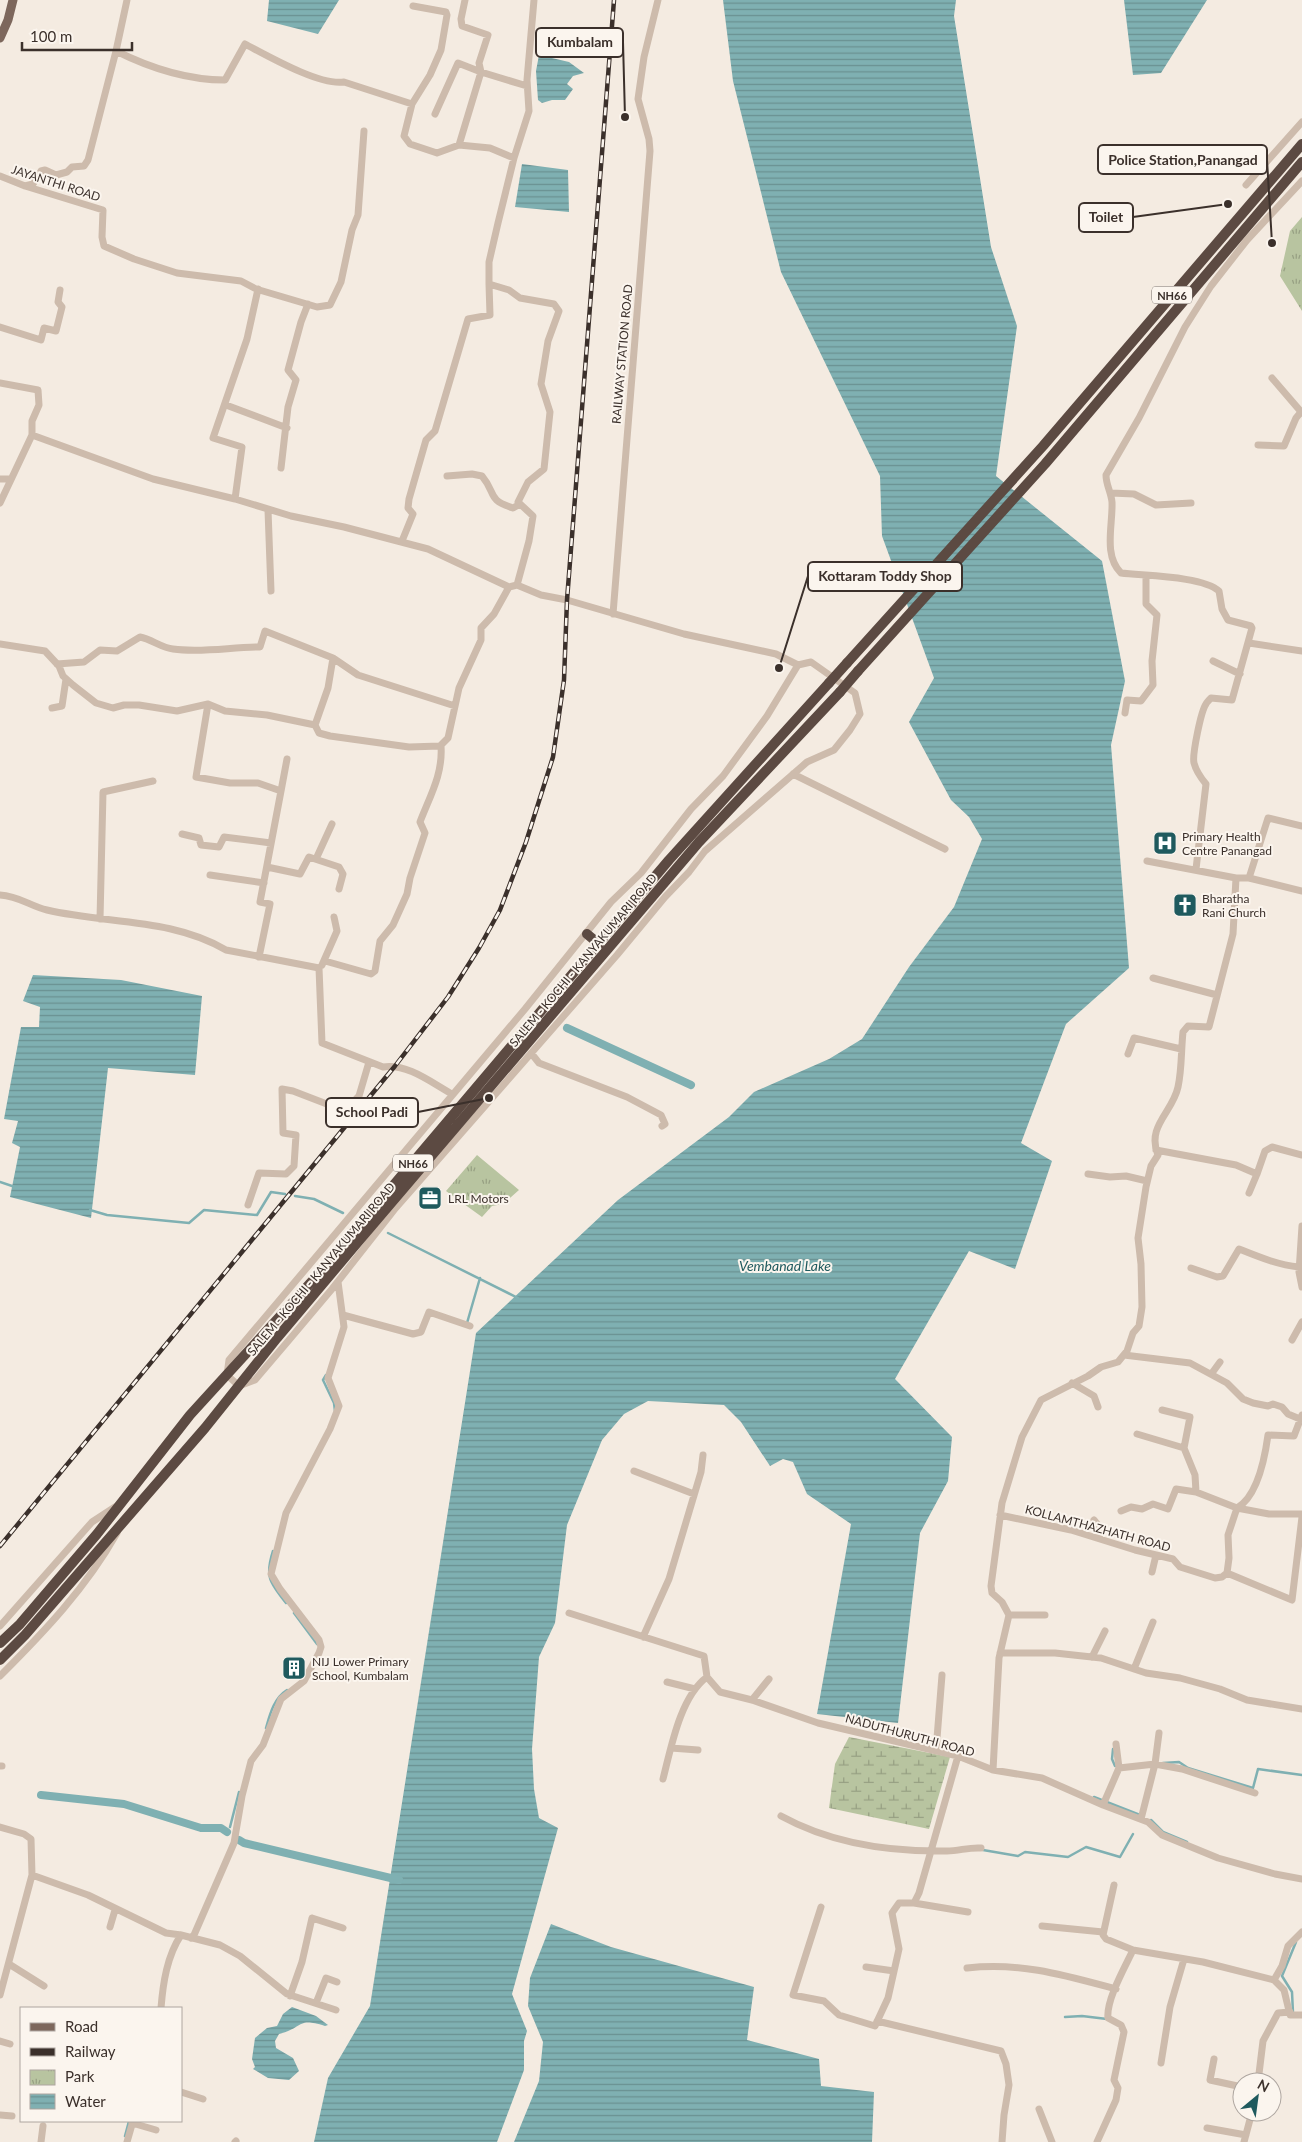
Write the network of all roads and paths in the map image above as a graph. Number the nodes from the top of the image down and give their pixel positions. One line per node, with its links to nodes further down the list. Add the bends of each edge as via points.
1 (13, 0): 7 (main road)
2 (127, 0): 8 (street)
3 (465, 0): 9 (street, via 462,26 488,36 479,63)
4 (534, 0): 10 (street)
5 (658, 0): 50 (street, RAILWAY STATION ROAD, via 638,98 650,151)
6 (414, 6): 11 (street, via 446,12 447,15 441,50)
7 (0, 38)
8 (116, 51): 11 (street, via 144,65 174,74 225,80 245,44 297,71); 22 (street, via 84,166 72,167 56,175 41,171 33,184)
9 (481, 72): 10 (street); 12 (street, via 458,63); 16 (street)
10 (528, 86): 17 (street, via 529,111)
11 (412, 104): 16 (street, via 404,136 410,144 437,153)
12 (435, 114)
13 (1302, 122): 21 (street)
14 (364, 131): 26 (street, JAYANTHI ROAD, via 358,215 341,282 330,305 317,307)
15 (1302, 144): 89 (highway, SALEM - KOCHI - KANYAKUMARI ROAD / NH66, bridge, via 1043,446 669,860)
16 (459, 145): 17 (street, via 490,148)
17 (514, 158): 23 (street, via 489,262)
18 (1302, 162): 122 (highway, SALEM - KOCHI - KANYAKUMARI ROAD / NH66, bridge, via 1045,464 887,641 700,842)
19 (0, 176): 22 (street, JAYANTHI ROAD)
20 (1302, 181): 39 (street, via 1247,240 1185,327 1106,475)
21 (1246, 185)
22 (25, 186): 24 (street, JAYANTHI ROAD, via 104,210 104,246 177,272 242,281)
23 (489, 284): 43 (street, via 509,290 520,298 554,304 560,311 548,342 541,384 550,412 544,469 528,482 518,502); 45 (street, via 490,315 468,319 435,432 426,440 409,499 408,508 413,514)
24 (258, 289): 26 (street, JAYANTHI ROAD); 30 (street)
25 (60, 290): 27 (street, via 58,302 62,307 56,331 44,328 41,340)
26 (308, 304): 32 (street, via 288,370 296,380 288,407)
27 (0, 327)
28 (1272, 378): 31 (street)
29 (0, 383): 33 (street, via 38,390 39,405 32,421)
30 (226, 405): 32 (street); 40 (street, via 213,438 242,447)
31 (1301, 413): 34 (street, via 1284,446)
32 (287, 428): 35 (street)
33 (32, 435): 37 (street); 40 (street, via 154,479)
34 (1258, 445)
35 (281, 468)
36 (447, 476): 43 (street, via 482,476 497,503 513,508)
37 (10, 479): 38 (street); 41 (street)
38 (0, 480)
39 (1111, 493): 42 (street, via 1134,494 1156,505); 46 (street, via 1114,566 1121,573)
40 (235, 499): 44 (street)
41 (0, 503)
42 (1191, 503)
43 (520, 504): 47 (street, via 533,516)
44 (268, 510): 45 (street); 49 (street)
45 (402, 541): 48 (street, via 428,549)
46 (1146, 576): 51 (street, via 1212,585 1218,591 1228,620 1251,626); 63 (street, via 1146,604 1157,615 1153,685 1141,701 1127,700)
47 (517, 586): 48 (street); 50 (street)
48 (509, 587): 61 (street, via 482,628 481,640 459,688)
49 (271, 591)
50 (613, 614): 57 (street, via 684,634 776,654)
51 (1249, 643): 53 (street); 58 (street)
52 (0, 644): 56 (street, via 45,651)
53 (1302, 651)
54 (332, 658): 56 (street, via 265,631 260,647 179,650 140,637 117,651 100,650 84,662); 61 (street, via 358,675); 64 (street, via 328,688)
55 (1213, 661): 58 (street)
56 (57, 664): 59 (street)
57 (798, 665): 67 (street, via 811,662 855,693 860,714 834,750 807,762); 88 (street, via 767,716 723,776 691,809 641,874 611,902)
58 (1240, 674): 78 (street, via 1232,700 1211,698 1202,716 1194,762 1206,784)
59 (66, 679): 60 (street, via 96,703 113,708 139,705 177,711); 62 (street, via 62,706)
60 (208, 704): 64 (street, via 225,711 267,715); 69 (street, via 196,777 230,783 258,783)
61 (455, 706): 65 (street, via 448,738)
62 (52, 708)
63 (1125, 713)
64 (315, 725): 65 (street, via 319,733 330,736 408,746)
65 (440, 746): 91 (street, via 439,775 420,822 425,833 407,894 393,925 380,941 375,971 371,974)
66 (288, 759): 69 (street)
67 (793, 774): 74 (street); 96 (street, via 704,851)
68 (153, 780): 87 (street, via 103,792)
69 (281, 791): 73 (street)
70 (332, 824): 75 (street)
71 (1302, 826): 81 (street, via 1268,818)
72 (182, 834): 73 (street, via 199,838 201,845 219,847 224,837)
73 (271, 843): 77 (street)
74 (945, 849)
75 (316, 859): 77 (street, via 309,856 300,874); 83 (street, via 339,867 343,874)
76 (1147, 861): 78 (street)
77 (266, 867): 82 (street)
78 (1196, 869): 80 (street)
79 (210, 875): 82 (street)
80 (1236, 878): 81 (street); 94 (street, via 1232,934)
81 (1249, 878): 84 (street)
82 (264, 883): 90 (street, via 260,902 270,904)
83 (339, 889)
84 (1302, 891)
85 (0, 895): 87 (street, via 20,898 48,911)
86 (334, 916): 91 (street, via 337,931)
87 (100, 919): 90 (street, via 150,923 214,943 226,950)
88 (587, 934): 89 (highway); 99 (street)
89 (599, 944): 120 (highway, SALEM - KOCHI - KANYAKUMARI ROAD / NH66, via 321,1271)
90 (259, 957): 92 (street)
91 (325, 961): 92 (street)
92 (319, 968): 98 (street, via 322,1043)
93 (1153, 978): 94 (street)
94 (1217, 995): 95 (street, via 1209,1027 1188,1026 1183,1032)
95 (1181, 1049): 97 (street, via 1134,1038); 101 (street, via 1178,1088 1155,1131)
96 (531, 1053): 100 (street, via 539,1063 627,1097 661,1115 665,1124); 111 (street, via 394,1210)
97 (1128, 1054)
98 (369, 1062): 99 (street, via 383,1067 404,1068); 107 (street, via 359,1096 345,1111 282,1089 283,1133 296,1135 294,1166 286,1174 258,1173)
99 (452, 1094): 120 (street, via 229,1360)
100 (662, 1126)
101 (1157, 1153): 104 (street, via 1236,1165); 105 (street)
102 (1302, 1155): 104 (street, via 1272,1147 1265,1151)
103 (1088, 1174): 105 (street, via 1126,1176)
104 (1257, 1174): 106 (street)
105 (1147, 1182): 117 (street, via 1138,1238 1142,1307 1138,1326)
106 (1249, 1193)
107 (248, 1205)
108 (1302, 1226): 109 (street)
109 (1299, 1267): 110 (street, via 1268,1261 1239,1250 1223,1276); 112 (street)
110 (1191, 1268)
111 (338, 1282): 113 (street); 122 (street, via 255,1380)
112 (1302, 1287)
113 (343, 1315): 114 (street, via 413,1334 421,1332 429,1312); 193 (street, via 343,1332 328,1378 340,1406 286,1513 271,1574 321,1647 304,1682 281,1699 264,1745 251,1761 234,1843)
114 (470, 1326)
115 (1301, 1326): 116 (street)
116 (1292, 1340)
117 (1124, 1355): 119 (street, via 1190,1362); 121 (street, via 1118,1362 1101,1367)
118 (1220, 1362): 119 (street)
119 (1212, 1374): 125 (street, via 1253,1404 1273,1404 1288,1414)
120 (227, 1375): 122 (street); 132 (highway, SALEM - KOCHI - KANYAKUMARI ROAD / NH66, via 190,1415)
121 (1072, 1383): 123 (street, via 1094,1396); 136 (street, via 1041,1400 1030,1419)
122 (239, 1386): 135 (highway, SALEM - KOCHI - KANYAKUMARI ROAD / NH66)
123 (1098, 1407)
124 (1162, 1410): 127 (street, via 1190,1417)
125 (1301, 1417): 133 (street, via 1294,1436 1268,1435 1258,1478 1245,1503)
126 (1137, 1434): 127 (street)
127 (1184, 1448): 130 (street, via 1195,1475)
128 (703, 1455): 131 (street)
129 (634, 1471): 131 (street)
130 (1196, 1492): 133 (street); 134 (street, via 1176,1489 1168,1509 1153,1504 1142,1509 1131,1506)
131 (694, 1494): 149 (street, via 669,1580)
132 (127, 1497): 147 (street, via 92,1522); 150 (highway, SALEM - KOCHI - KANYAKUMARI ROAD / NH66)
133 (1237, 1508): 137 (street, via 1269,1514); 142 (street, via 1228,1535 1230,1558)
134 (1121, 1511)
135 (129, 1514): 153 (highway, SALEM - KOCHI - KANYAKUMARI ROAD / NH66); 156 (street, via 100,1565 62,1612)
136 (1000, 1514): 139 (street, KOLLAMTHAZHATH ROAD); 144 (street, via 990,1586)
137 (1302, 1515): 142 (street, via 1292,1600)
138 (1094, 1520): 139 (street, via 1100,1529)
139 (1099, 1538): 140 (street, KOLLAMTHAZHATH ROAD)
140 (1156, 1555): 141 (street); 142 (street, KOLLAMTHAZHATH ROAD, via 1215,1578)
141 (1152, 1572)
142 (1227, 1573)
143 (570, 1612): 149 (street)
144 (1008, 1615): 145 (street); 151 (street)
145 (1045, 1615)
146 (1153, 1622): 154 (street)
147 (0, 1626)
148 (1104, 1631): 152 (street)
149 (643, 1637): 157 (street, via 704,1656)
150 (0, 1644)
151 (1000, 1653): 152 (street); 171 (street)
152 (1092, 1657): 154 (street)
153 (0, 1660)
154 (1134, 1669): 162 (street, via 1180,1678 1247,1700)
155 (942, 1675): 167 (street)
156 (0, 1676)
157 (706, 1677): 160 (street); 161 (street, NADUTHURUTHI ROAD, via 720,1692)
158 (769, 1679): 161 (street)
159 (667, 1682): 160 (street)
160 (695, 1689): 165 (street)
161 (752, 1700): 167 (street, NADUTHURUTHI ROAD, via 818,1723)
162 (1302, 1709)
163 (1160, 1733): 169 (street)
164 (1116, 1744): 170 (street)
165 (671, 1748): 166 (street); 172 (street)
166 (698, 1750)
167 (936, 1751): 168 (street, NADUTHURUTHI ROAD)
168 (958, 1756): 171 (street, NADUTHURUTHI ROAD); 179 (street)
169 (1155, 1764): 170 (street); 173 (street, via 1182,1769); 176 (street)
170 (1119, 1768): 174 (street)
171 (993, 1770): 174 (street, NADUTHURUTHI ROAD, via 1042,1778)
172 (663, 1779)
173 (1255, 1793)
174 (1102, 1806): 176 (street, NADUTHURUTHI ROAD)
175 (781, 1816): 179 (street, via 803,1828 860,1845 881,1849)
176 (1140, 1819): 181 (street, NADUTHURUTHI ROAD, via 1162,1835 1218,1858)
177 (0, 1826): 180 (street, via 31,1839)
178 (981, 1848): 179 (street)
179 (932, 1850): 183 (street)
180 (32, 1875): 185 (street, via 88,1895); 196 (street)
181 (1302, 1879)
182 (1114, 1884): 190 (street)
183 (914, 1902): 186 (street); 199 (street, via 899,1903 892,1914 899,1949)
184 (821, 1906): 211 (street, via 793,1995 824,2001 838,2015 875,2026)
185 (115, 1910): 187 (street); 192 (street, via 166,1934)
186 (968, 1912)
187 (110, 1926)
188 (1042, 1926): 190 (street)
189 (343, 1928): 205 (street, via 312,1918)
190 (1103, 1932): 194 (street, via 1106,1939)
191 (1302, 1932): 200 (street, via 1288,1946)
192 (180, 1935): 193 (street); 207 (street, via 168,1965)
193 (191, 1938): 205 (street, via 220,1945 240,1956)
194 (1133, 1950): 195 (street); 203 (street)
195 (1184, 1959): 200 (street); 215 (street, via 1170,2008)
196 (9, 1964): 202 (street); 204 (street)
197 (866, 1967): 199 (street)
198 (966, 1968): 203 (street, via 994,1965 1048,1970)
199 (894, 1971): 211 (street, via 888,1998)
200 (1274, 1980): 209 (street, via 1284,1990)
201 (337, 1982): 206 (street, via 326,1977)
202 (44, 1986)
203 (1116, 1988): 233 (street, via 1108,2018 1121,2025 1124,2032 1114,2080 1118,2088)
204 (0, 1995)
205 (290, 1996): 206 (street)
206 (316, 2003): 208 (street)
207 (161, 2007)
208 (336, 2010)
209 (1290, 2012): 210 (street, via 1290,2015); 216 (street, via 1279,2013 1263,2041)
210 (1302, 2015)
211 (877, 2021): 231 (street, via 1001,2051 1009,2085)
212 (0, 2041): 213 (street)
213 (10, 2044)
214 (1214, 2059): 217 (street, via 1210,2080)
215 (1161, 2063)
216 (1259, 2072)
217 (1232, 2086)
218 (182, 2092): 219 (street)
219 (203, 2098)
220 (1039, 2110): 232 (street)
221 (0, 2115): 222 (street)
222 (12, 2116)
223 (132, 2122): 227 (street); 230 (street)
224 (1250, 2122): 228 (street)
225 (44, 2126): 229 (street)
226 (1207, 2128): 228 (street)
227 (156, 2130)
228 (1246, 2139)
229 (41, 2142)
230 (128, 2142)
231 (1002, 2142)
232 (1052, 2142)
233 (1097, 2142)

